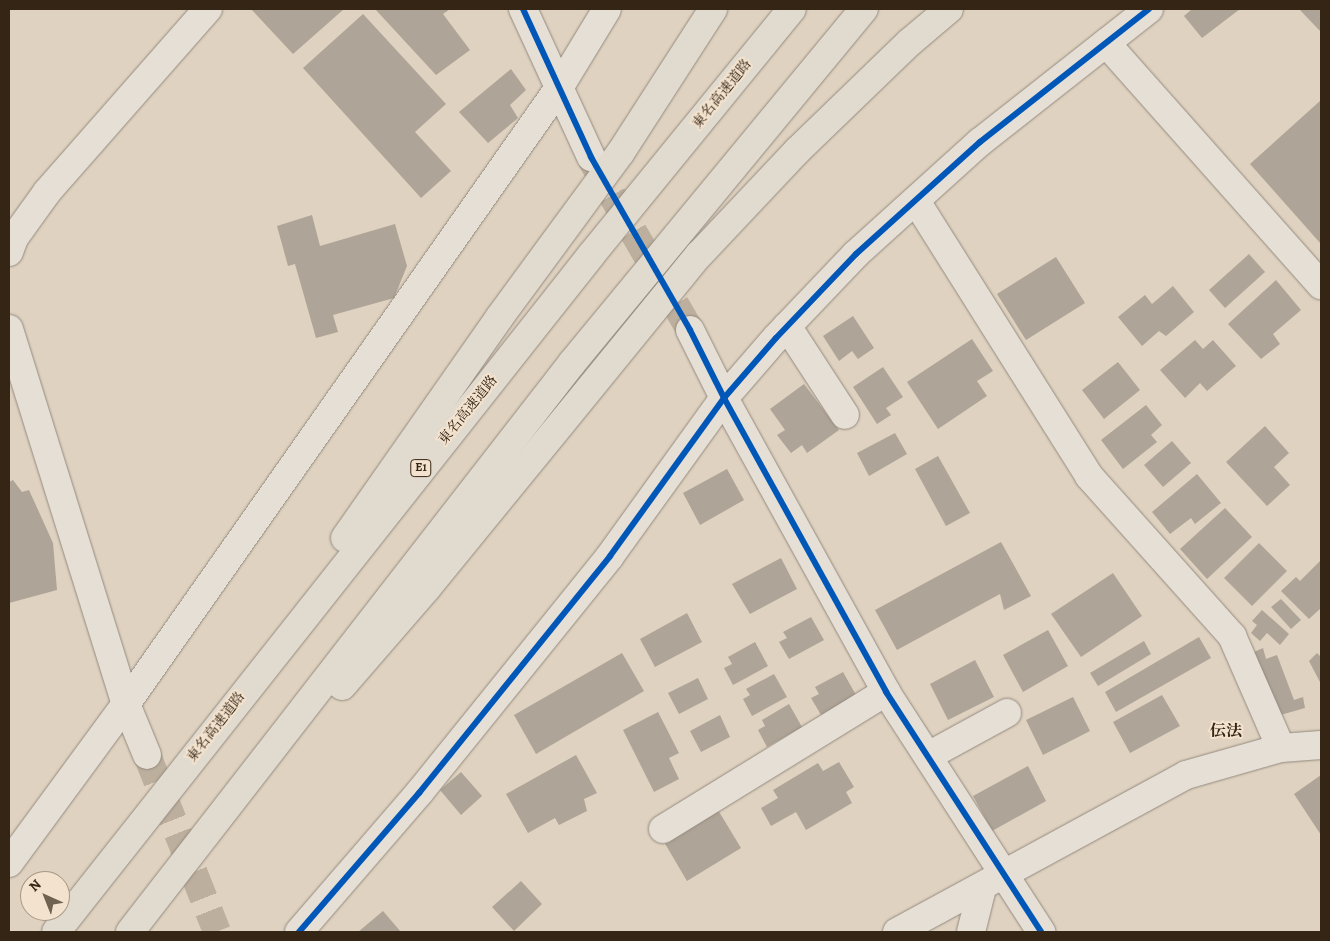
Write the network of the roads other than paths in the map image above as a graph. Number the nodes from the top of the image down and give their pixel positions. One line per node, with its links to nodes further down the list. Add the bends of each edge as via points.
1 (208, 9): 13 (street, via 47,192 14,238)
2 (523, 9): 10 (street)
3 (607, 9): 10 (street)
4 (713, 9): 21 (highway, via 621,152 381,483)
5 (792, 9): 21 (highway, 東名高速道路 / E1)
6 (864, 9): 29 (highway, via 572,363)
7 (949, 9): 29 (highway, via 910,42 798,151 699,255 427,588 303,731)
8 (1149, 9): 9 (street)
9 (1106, 43): 12 (street, via 980,142); 14 (street)
10 (559, 88): 11 (street); 22 (street)
11 (590, 158)
12 (916, 201): 15 (street, via 856,254); 25 (street, via 1089,476 1232,636)
13 (9, 252)
14 (1321, 285)
15 (787, 326): 18 (street); 19 (street)
16 (9, 329): 22 (street)
17 (690, 330): 18 (street)
18 (724, 398): 20 (street); 34 (street, via 610,556 419,793)
19 (845, 415)
20 (886, 692): 27 (street); 28 (street)
21 (237, 699): 32 (highway, 東名高速道路 / E1)
22 (126, 704): 26 (street); 30 (street)
23 (1007, 714): 27 (street)
24 (1321, 745): 25 (street)
25 (1281, 748): 31 (street, via 1186,775)
26 (147, 755)
27 (928, 756): 31 (street)
28 (663, 829)
29 (196, 846): 33 (highway)
30 (9, 863)
31 (993, 882): 35 (street); 36 (street); 37 (street)
32 (56, 932)
33 (130, 932)
34 (299, 932)
35 (897, 932)
36 (971, 932)
37 (1041, 932)

